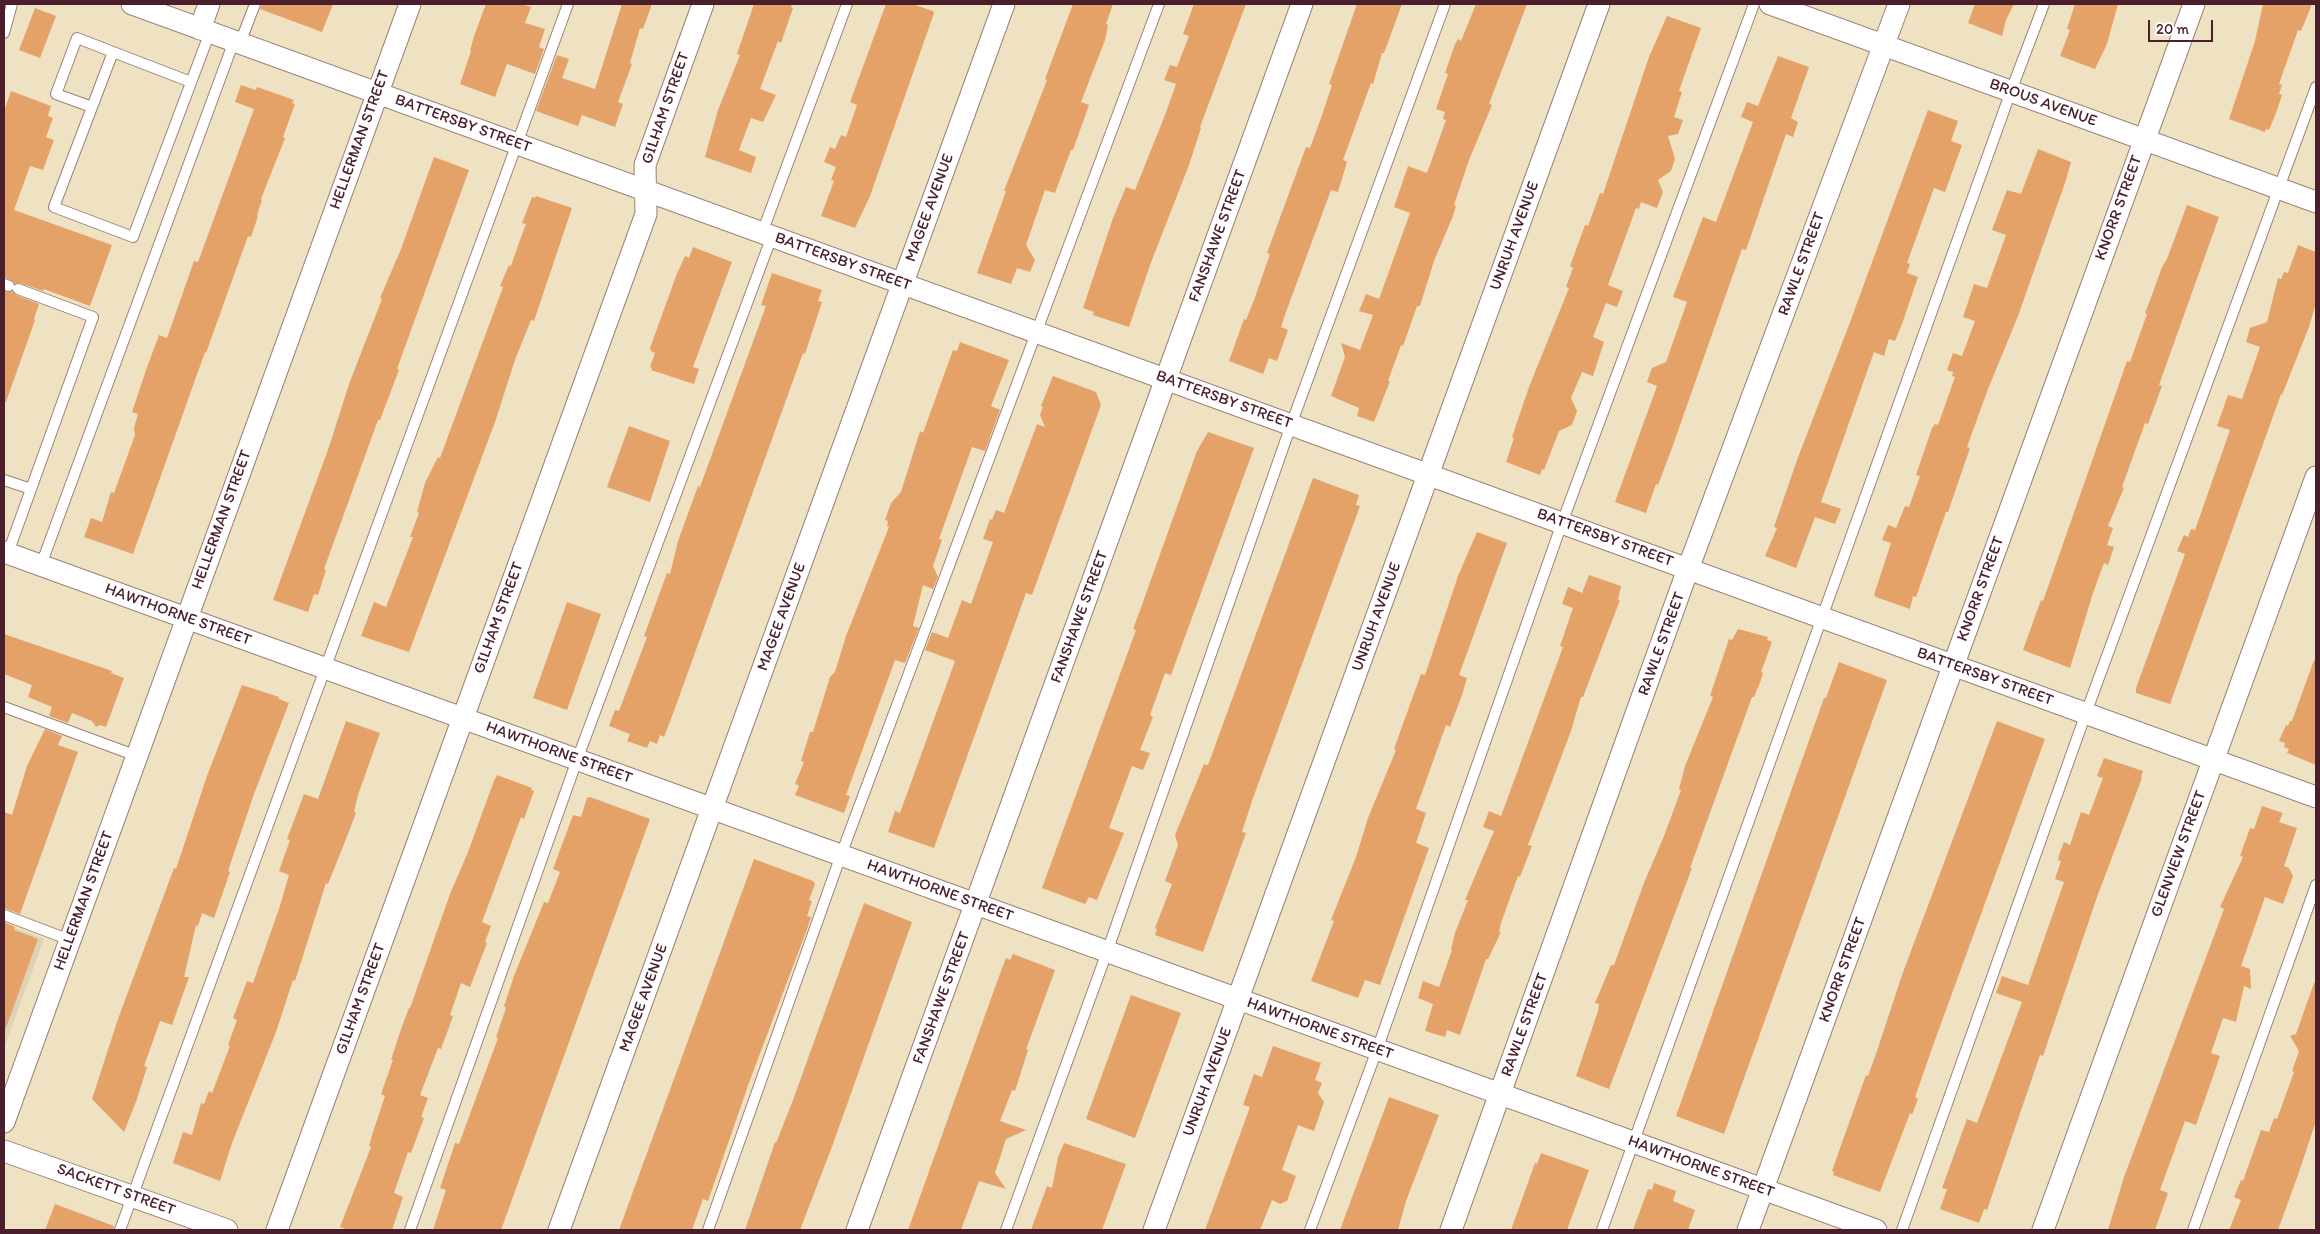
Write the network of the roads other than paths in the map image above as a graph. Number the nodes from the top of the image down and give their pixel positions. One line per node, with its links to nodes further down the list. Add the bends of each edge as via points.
1 (12, 4): 20 (lane)
2 (132, 4): 19 (street, BATTERSBY STREET)
3 (209, 4): 19 (street)
4 (255, 4): 21 (lane)
5 (410, 4): 27 (street, HELLERMAN STREET)
6 (568, 4): 30 (lane)
7 (703, 4): 32 (street, GILHAM STREET, via 645,165)
8 (847, 4): 34 (lane)
9 (1004, 4): 35 (street, MAGEE AVENUE)
10 (1159, 4): 37 (lane)
11 (1302, 4): 38 (street, FANSHAWE STREET)
12 (1445, 4): 39 (lane)
13 (1599, 4): 40 (street, UNRUH AVENUE)
14 (1754, 4): 44 (lane)
15 (1770, 4): 22 (street, BROUS AVENUE)
16 (1899, 4): 22 (street, RAWLE STREET)
17 (2044, 4): 26 (lane)
18 (2194, 4): 29 (street, KNORR STREET)
19 (205, 31): 21 (street, BATTERSBY STREET); 24 (lane)
20 (4, 33)
21 (237, 42): 27 (street, BATTERSBY STREET); 46 (lane)
22 (1884, 45): 26 (street, BROUS AVENUE); 47 (street, RAWLE STREET)
23 (113, 52): 24 (lane); 28 (lane); 28 (lane, via 77,38 56,94)
24 (191, 82): 28 (lane, via 133,237 54,207)
25 (2316, 87): 31 (lane)
26 (2011, 91): 29 (street, BROUS AVENUE); 48 (lane)
27 (378, 93): 30 (street, BATTERSBY STREET); 49 (street, HELLERMAN STREET)
28 (92, 107)
29 (2144, 140): 31 (street, BROUS AVENUE); 50 (street, KNORR STREET)
30 (516, 143): 32 (street, BATTERSBY STREET); 51 (lane)
31 (2279, 188): 33 (street, BROUS AVENUE); 53 (lane)
32 (645, 190): 34 (street, BATTERSBY STREET); 54 (street, GILHAM STREET, via 646,214)
33 (2316, 202)
34 (767, 234): 35 (street, BATTERSBY STREET); 56 (lane)
35 (903, 284): 37 (street, BATTERSBY STREET); 59 (street, MAGEE AVENUE)
36 (10, 286): 43 (lane, via 93,316)
37 (1037, 332): 38 (street, BATTERSBY STREET); 60 (lane)
38 (1166, 379): 39 (street, BATTERSBY STREET); 62 (street, FANSHAWE STREET)
39 (1291, 425): 40 (street, BATTERSBY STREET); 65 (lane)
40 (1429, 474): 44 (street, BATTERSBY STREET); 66 (street, UNRUH AVENUE)
41 (2316, 478): 57 (street, GLENVIEW STREET)
42 (4, 480): 43 (lane)
43 (31, 489): 45 (lane)
44 (1562, 523): 47 (street, BATTERSBY STREET); 67 (lane)
45 (6, 553): 46 (street, HAWTHORNE STREET)
46 (41, 565): 49 (street, HAWTHORNE STREET)
47 (1688, 569): 48 (street, BATTERSBY STREET); 68 (street, RAWLE STREET)
48 (1822, 617): 50 (street, BATTERSBY STREET); 70 (lane)
49 (186, 618): 51 (street, HAWTHORNE STREET); 55 (street, HELLERMAN STREET)
50 (1954, 665): 53 (street, BATTERSBY STREET); 72 (street, KNORR STREET)
51 (325, 668): 54 (street, HAWTHORNE STREET); 73 (lane)
52 (4, 707): 55 (lane)
53 (2086, 713): 57 (street, BATTERSBY STREET); 88 (lane)
54 (463, 718): 56 (street, HAWTHORNE STREET); 76 (street, GILHAM STREET)
55 (137, 756): 64 (street, HELLERMAN STREET)
56 (577, 760): 59 (street, HAWTHORNE STREET); 77 (lane)
57 (2214, 760): 58 (street, BATTERSBY STREET); 89 (street, GLENVIEW STREET)
58 (2316, 797)
59 (712, 809): 60 (street, HAWTHORNE STREET); 78 (street, MAGEE AVENUE)
60 (841, 855): 62 (street, HAWTHORNE STREET); 79 (lane)
61 (2316, 885): 90 (lane)
62 (976, 904): 65 (street, HAWTHORNE STREET); 80 (street, FANSHAWE STREET)
63 (4, 915): 64 (lane)
64 (70, 940): 69 (street, HELLERMAN STREET)
65 (1107, 952): 66 (street, HAWTHORNE STREET); 81 (lane)
66 (1238, 999): 67 (street, HAWTHORNE STREET); 82 (street, UNRUH AVENUE)
67 (1377, 1050): 68 (street, HAWTHORNE STREET); 83 (lane)
68 (1501, 1094): 70 (street, HAWTHORNE STREET); 84 (street, RAWLE STREET)
69 (4, 1122)
70 (1635, 1143): 72 (street, HAWTHORNE STREET); 85 (lane)
71 (4, 1151): 73 (street, SACKETT STREET)
72 (1763, 1190): 86 (street, KNORR STREET); 87 (street, HAWTHORNE STREET)
73 (133, 1196): 74 (lane); 75 (street, SACKETT STREET)
74 (120, 1230)
75 (227, 1230)
76 (277, 1230)
77 (410, 1230)
78 (559, 1230)
79 (708, 1230)
80 (857, 1230)
81 (1006, 1230)
82 (1154, 1230)
83 (1310, 1230)
84 (1452, 1230)
85 (1602, 1230)
86 (1748, 1230)
87 (1876, 1230)
88 (1902, 1230)
89 (2043, 1230)
90 (2193, 1230)

